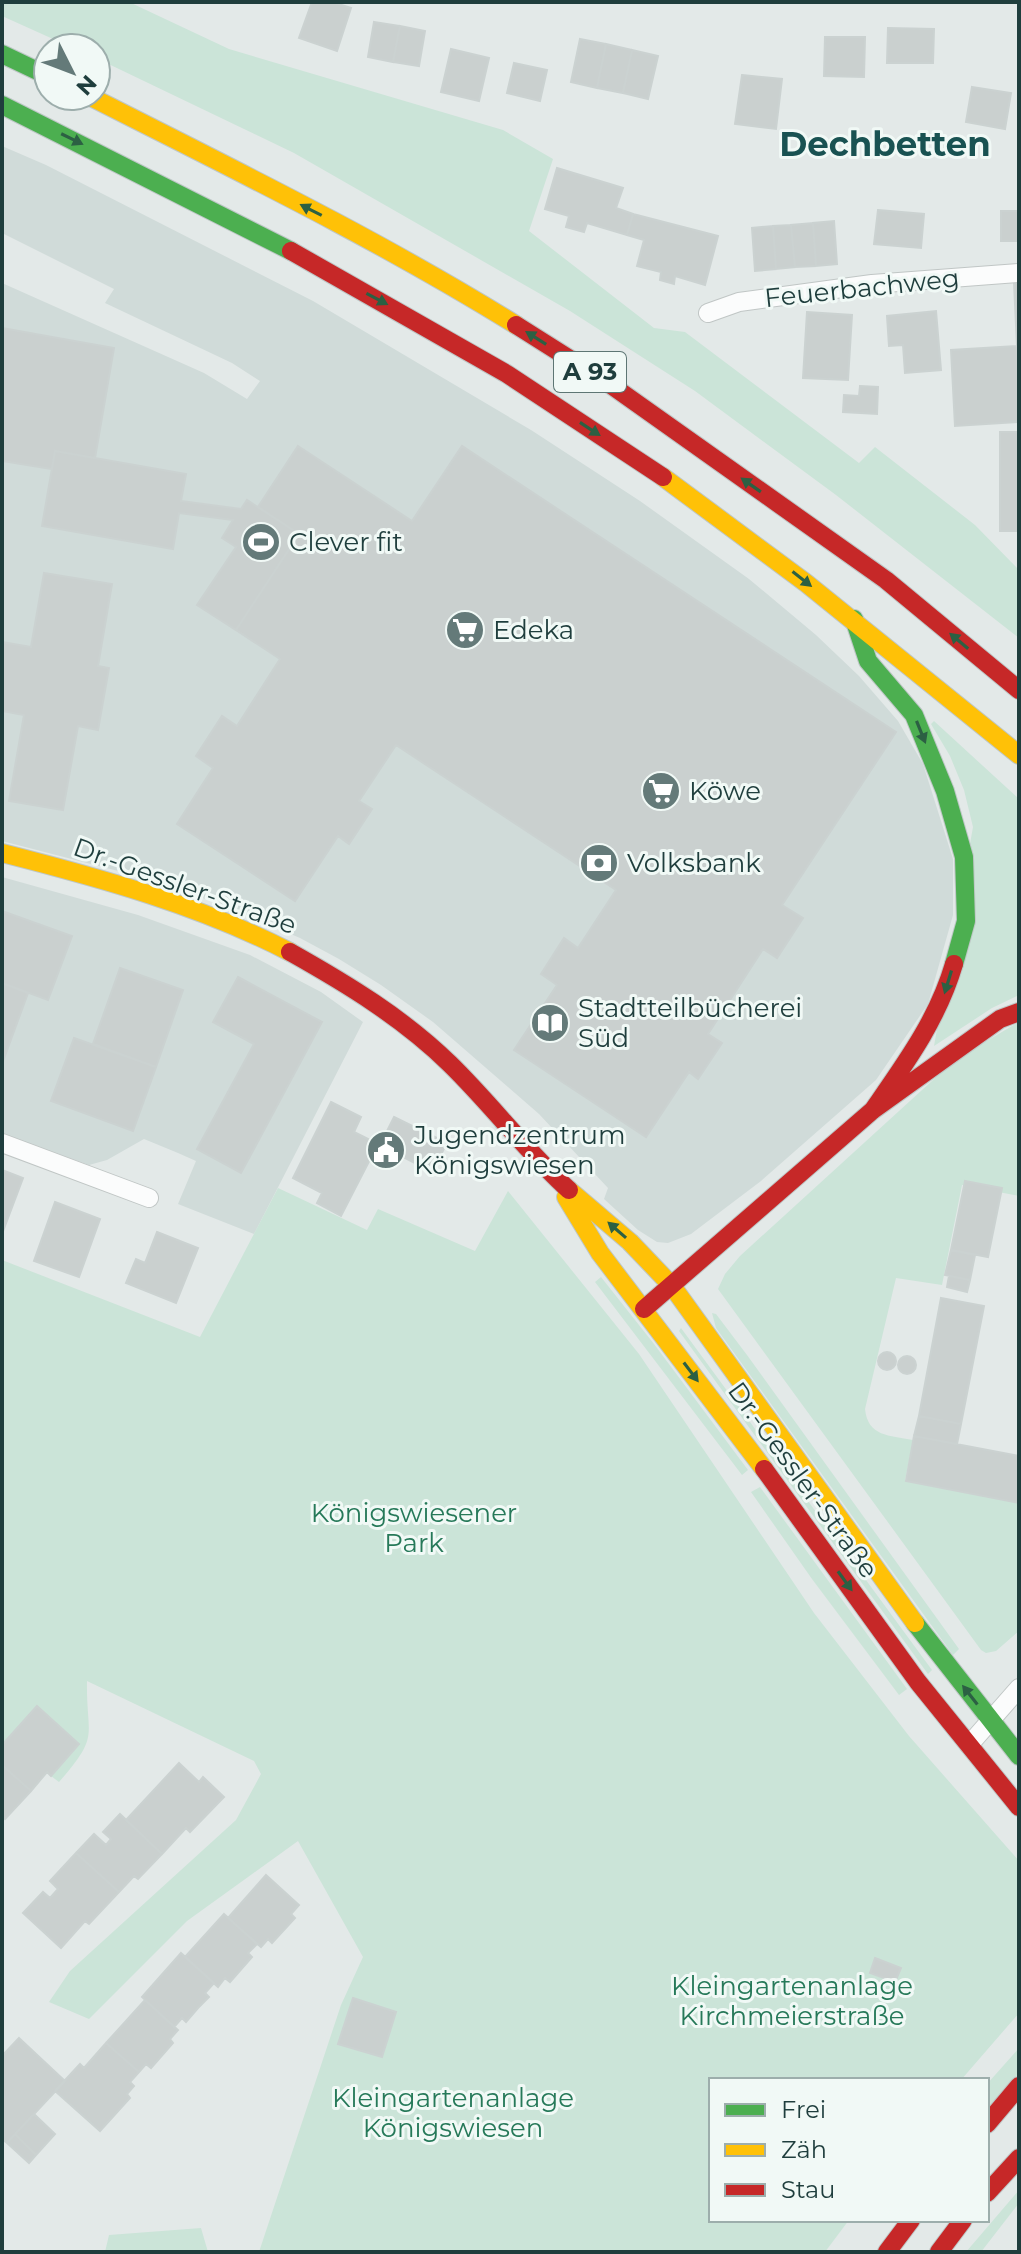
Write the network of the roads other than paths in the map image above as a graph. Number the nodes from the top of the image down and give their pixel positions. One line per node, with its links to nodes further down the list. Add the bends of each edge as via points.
1 (2, 54): 2 (main road)
2 (32, 68)
3 (2, 105): 7 (main road, A 93, one-way to 7, via 429,327 588,427)
4 (112, 108): 8 (main road, A 93, one-way to 4, via 886,580 611,385 351,230)
5 (1019, 273): 6 (street, Feuerbachweg, via 872,284 739,302)
6 (708, 313)
7 (854, 618): 9 (main road, A 93); 12 (main road, one-way to 12, via 868,661 914,715 964,857 966,921 945,994)
8 (1019, 690)
9 (1019, 755)
10 (2, 853): 14 (main road, Dr.-Gessler-Straße, via 130,888 240,928 311,962 438,1053)
11 (1019, 1012): 12 (main road, via 1000,1019)
12 (873, 1110): 16 (main road)
13 (2, 1143): 15 (street)
14 (554, 1177): 16 (main road, Dr.-Gessler-Straße, one-way to 14, via 631,1242); 17 (main road, Dr.-Gessler-Straße, via 600,1253)
15 (149, 1198)
16 (672, 1286): 17 (main road); 19 (main road, Dr.-Gessler-Straße, one-way to 16)
17 (644, 1309): 20 (main road, Dr.-Gessler-Straße, one-way to 20)
18 (1019, 1688): 19 (street)
19 (990, 1721): 20 (street); 21 (main road, Dr.-Gessler-Straße)
20 (969, 1745): 22 (main road, Dr.-Gessler-Straße)
21 (1019, 1756)
22 (1019, 1807)
23 (1019, 2086): 24 (main road)
24 (989, 2122)
25 (1019, 2158): 26 (main road)
26 (989, 2191)
27 (910, 2222): 29 (main road)
28 (962, 2222): 30 (main road)
29 (887, 2252)
30 (939, 2252)

